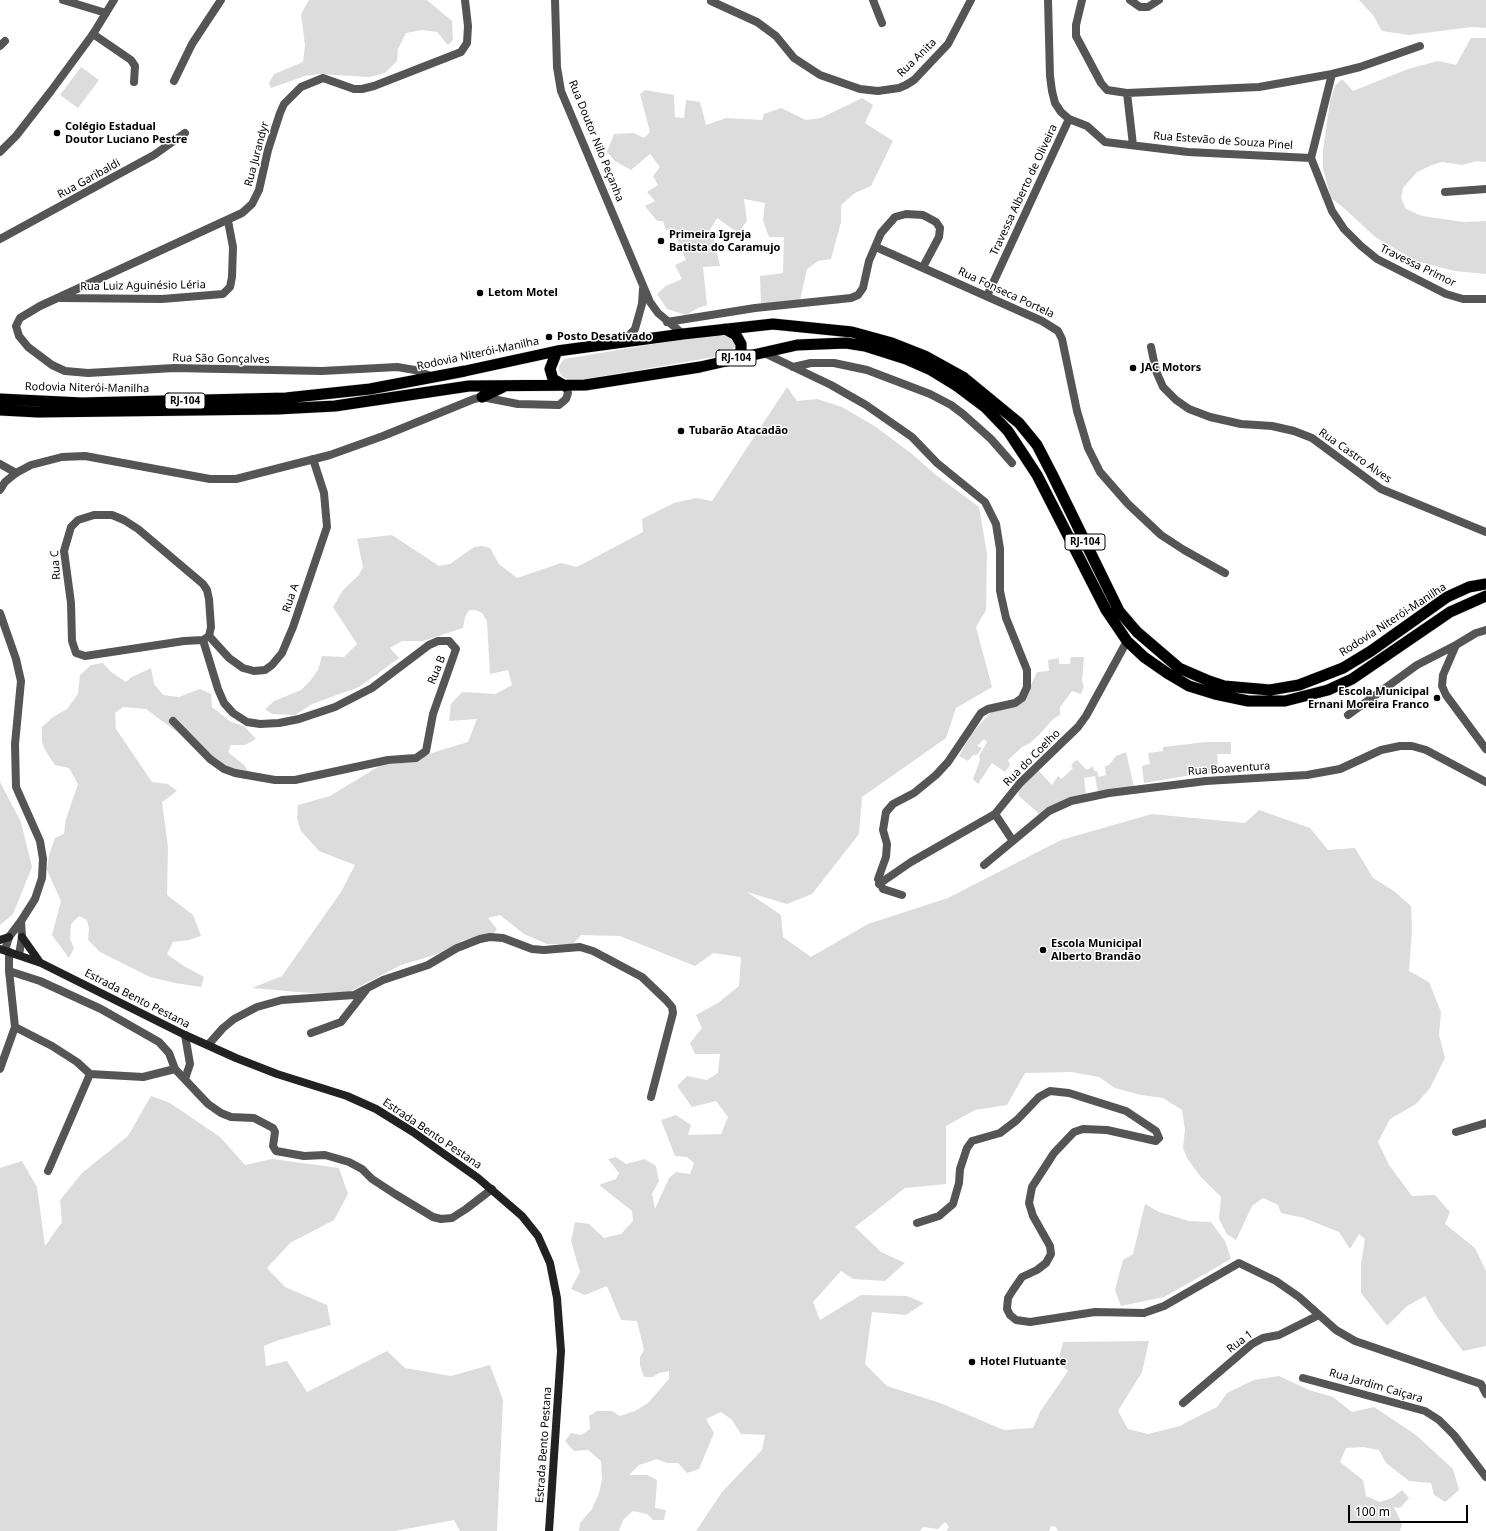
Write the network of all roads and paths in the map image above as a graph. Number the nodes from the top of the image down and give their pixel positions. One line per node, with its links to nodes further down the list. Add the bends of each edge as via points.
1 (63, 0): 13 (street)
2 (114, 0): 13 (street)
3 (221, 0): 18 (street, via 192,44)
4 (465, 0): 28 (street, Rua Jurandyr, via 467,43 461,52 362,89 354,89 323,78 315,79 301,87 284,104 280,113 259,190 252,204)
5 (556, 0): 32 (street, Rua Doutor Nilo Peçanha, via 557,68 562,91)
6 (873, 0): 14 (street)
7 (971, 0): 12 (street, Rua Anita, via 948,44 914,80 899,88 878,91 820,75 794,58 776,36 757,22)
8 (1048, 0): 21 (street, Travessa Alberto de Oliveira, via 1052,92 1055,103)
9 (1082, 0): 20 (street, via 1076,25 1080,47 1101,83 1108,90)
10 (1130, 0): 11 (street, via 1140,7 1148,7)
11 (1159, 0)
12 (711, 1)
13 (106, 13): 15 (street)
14 (882, 23)
15 (93, 34): 19 (street, via 131,60 135,66); 24 (street, via 16,136)
16 (1420, 46): 17 (street)
17 (1332, 74): 20 (street, via 1259,87); 25 (street)
18 (174, 81)
19 (134, 82)
20 (1127, 93): 23 (street)
21 (1069, 119): 23 (street, Rua Estevão de Souza Pinel, via 1087,126 1105,142); 33 (street, Travessa Alberto de Oliveira)
22 (185, 133): 29 (street, Rua Garibaldi, via 133,166)
23 (1133, 145): 25 (street, Rua Estevão de Souza Pinel, via 1188,152)
24 (0, 152)
25 (1311, 158): 35 (street, Travessa Primor, via 1332,211 1344,230 1360,246 1377,259 1446,294)
26 (1486, 189): 27 (street)
27 (1445, 192)
28 (228, 221): 34 (street, Rua Jurandyr); 34 (street, Rua Luiz Aguinésio Léria, via 233,247 232,277 230,287 223,294 162,299)
29 (0, 239)
30 (876, 247): 31 (street, Rua Fonseca Portela); 31 (street, via 881,233 895,217 906,214 923,215 936,222 940,228 939,237); 36 (street, via 864,288 851,298 769,306)
31 (923, 267): 33 (street, Rua Fonseca Portela)
32 (643, 284): 36 (street, Rua Doutor Nilo Peçanha, via 650,302); 40 (street, Rua Doutor Nilo Peçanha, via 640,316 635,328)
33 (987, 296): 58 (street, Rua Fonseca Portela, via 1058,331 1088,448 1100,472 1128,504 1161,535)
34 (58, 298): 39 (street, Rua Jurandyr, via 20,318 16,326)
35 (1486, 299)
36 (667, 322): 38 (street, Rua Doutor Nilo Peçanha)
37 (725, 329): 38 (highway, Rodovia Niterói-Manilha / RJ-104); 44 (highway, via 736,335 742,344 741,351); 59 (highway, Rodovia Niterói-Manilha / RJ-104, via 773,324 852,332 892,343 925,356 963,377 1019,423 1037,445 1119,611 1137,632 1179,668 1209,682 1224,686 1270,690 1299,685 1343,668 1448,597 1469,587)
38 (684, 334): 40 (highway, Rodovia Niterói-Manilha / RJ-104)
39 (19, 336): 46 (street, Rua São Gonçalves, via 28,347 52,365 73,372 109,373 174,368 322,371 397,367)
40 (623, 342): 42 (highway, Rodovia Niterói-Manilha / RJ-104)
41 (1151, 347): 57 (street, Rua Castro Alves, via 1156,371 1163,387 1189,409 1210,417 1241,424 1272,426 1312,438 1381,489)
42 (557, 351): 46 (highway, Rodovia Niterói-Manilha / RJ-104); 48 (highway, via 550,369 553,379)
43 (762, 352): 44 (highway, Rodovia Niterói-Manilha / RJ-104); 45 (street); 64 (highway, Rodovia Niterói-Manilha / RJ-104, via 825,343 865,346 931,370 985,407 1008,431 1037,475 1106,610)
44 (735, 358): 48 (highway, Rodovia Niterói-Manilha / RJ-104, via 692,368)
45 (792, 367): 53 (street, via 811,363 841,364 867,370 930,394 951,404 963,414 991,439); 73 (street, via 831,385 912,437 937,463 985,502 996,524 1000,549 1000,591 1006,618 1027,670 1028,687 1022,698 1015,703 981,713 948,762 936,775 914,793 893,804 886,812 883,830 887,844 886,857 878,879)
46 (434, 377): 50 (highway, Rodovia Niterói-Manilha / RJ-104, via 370,389 278,398 82,403)
47 (506, 385): 48 (highway, Rodovia Niterói-Manilha / RJ-104); 49 (highway); 51 (highway, Rodovia Niterói-Manilha / RJ-104, via 469,386 334,406 277,409 38,412)
48 (566, 386): 49 (street, via 566,399 559,405 518,404)
49 (482, 397): 52 (street, via 382,436)
50 (0, 399)
51 (0, 410)
52 (313, 459): 55 (street, via 236,479 210,478 86,456 62,457 31,465); 63 (street, Rua A, via 324,492 326,527 282,653 265,670 254,671 243,668)
53 (1012, 463)
54 (0, 464): 55 (street)
55 (16, 472): 56 (street)
56 (0, 490)
57 (1486, 532)
58 (1225, 573)
59 (1486, 584)
60 (1486, 596): 64 (highway, Rodovia Niterói-Manilha / RJ-104, via 1450,612 1352,679 1328,690 1285,701 1248,701 1189,686 1167,673)
61 (0, 614): 75 (street, via 21,682 15,744 16,787 40,841 43,859 42,878 35,899)
62 (1486, 630): 65 (street)
63 (206, 638): 63 (street, Rua C, via 211,627 207,590 138,529 112,515 94,515 78,520 71,527 64,551 71,603 72,640 76,653 85,656); 67 (street, Rua B, via 218,689 224,703 232,713 247,722 260,724 292,720 334,707 372,688 429,644 449,641 456,649 435,707 426,751 416,758 388,760 295,780 275,780 224,769 210,759)
64 (1127, 641): 70 (street, Rua do Coelho, via 1078,727 1020,783)
65 (1456, 645): 66 (street, via 1417,665); 68 (street, via 1443,675 1442,686)
66 (1348, 714)
67 (173, 721)
68 (1486, 749)
69 (1486, 782): 71 (street, Rua Boaventura, via 1426,750 1400,746 1381,750 1340,769 1306,775 1206,781 1109,793 1071,801 1049,811)
70 (995, 814): 71 (street); 73 (street, Rua do Coelho, via 910,862)
71 (1013, 841): 72 (street, Rua Boaventura)
72 (984, 865)
73 (879, 884): 74 (street, via 883,889)
74 (902, 895)
75 (21, 921): 76 (street); 77 (street)
76 (9, 936): 78 (main road); 79 (street)
77 (22, 937): 80 (street); 81 (main road)
78 (0, 940)
79 (5, 951): 80 (main road, Estrada Bento Pestana); 82 (street)
80 (19, 955): 81 (main road, Estrada Bento Pestana)
81 (41, 963): 86 (main road, Estrada Bento Pestana)
82 (9, 971): 84 (street); 89 (street, via 40,981 94,1006 159,1042 169,1053)
83 (366, 990): 85 (street, via 341,1022); 87 (street, via 338,997 282,1000 257,1008 234,1019); 92 (street, via 383,980 428,965 457,948 490,937 503,938 532,949 580,947 593,951 642,977 672,1007 671,1024)
84 (15, 1027): 88 (street); 90 (street, via 52,1046)
85 (310, 1033)
86 (185, 1036): 87 (main road, Estrada Bento Pestana); 91 (street, via 190,1064)
87 (208, 1045): 96 (main road, Estrada Bento Pestana, via 243,1061 347,1096 376,1109 413,1132)
88 (0, 1069)
89 (176, 1069): 90 (street, via 143,1077); 91 (street)
90 (90, 1074): 95 (street)
91 (185, 1079): 96 (street, via 220,1113 231,1117 254,1118 270,1125 274,1129 273,1146 276,1151 304,1156 325,1155 349,1162 433,1217 452,1218)
92 (651, 1097)
93 (1486, 1124): 94 (street)
94 (1456, 1132)
95 (48, 1171)
96 (492, 1189): 103 (main road, Estrada Bento Pestana, via 522,1216 538,1236 550,1263 557,1298 561,1352)
97 (917, 1223): 98 (street, via 938,1216 953,1204 960,1169 972,1141 1000,1133 1039,1097 1050,1091 1069,1094 1126,1111 1156,1131 1160,1138 1156,1141 1107,1130 1083,1129 1074,1132 1058,1148 1032,1187 1029,1203 1033,1216 1050,1246 1051,1254 1046,1263 1022,1277 1012,1290 1007,1309 1010,1315 1016,1320 1030,1322 1095,1312 1144,1313 1164,1306 1239,1263 1276,1281)
98 (1319, 1315): 100 (street, via 1336,1330 1355,1341 1481,1384); 101 (street, Rua 1, via 1252,1344)
99 (1304, 1378): 102 (street, Rua Jardim Caiçara, via 1425,1412 1439,1420 1454,1435)
100 (1486, 1394)
101 (1183, 1403)
102 (1486, 1477)
103 (549, 1531)

